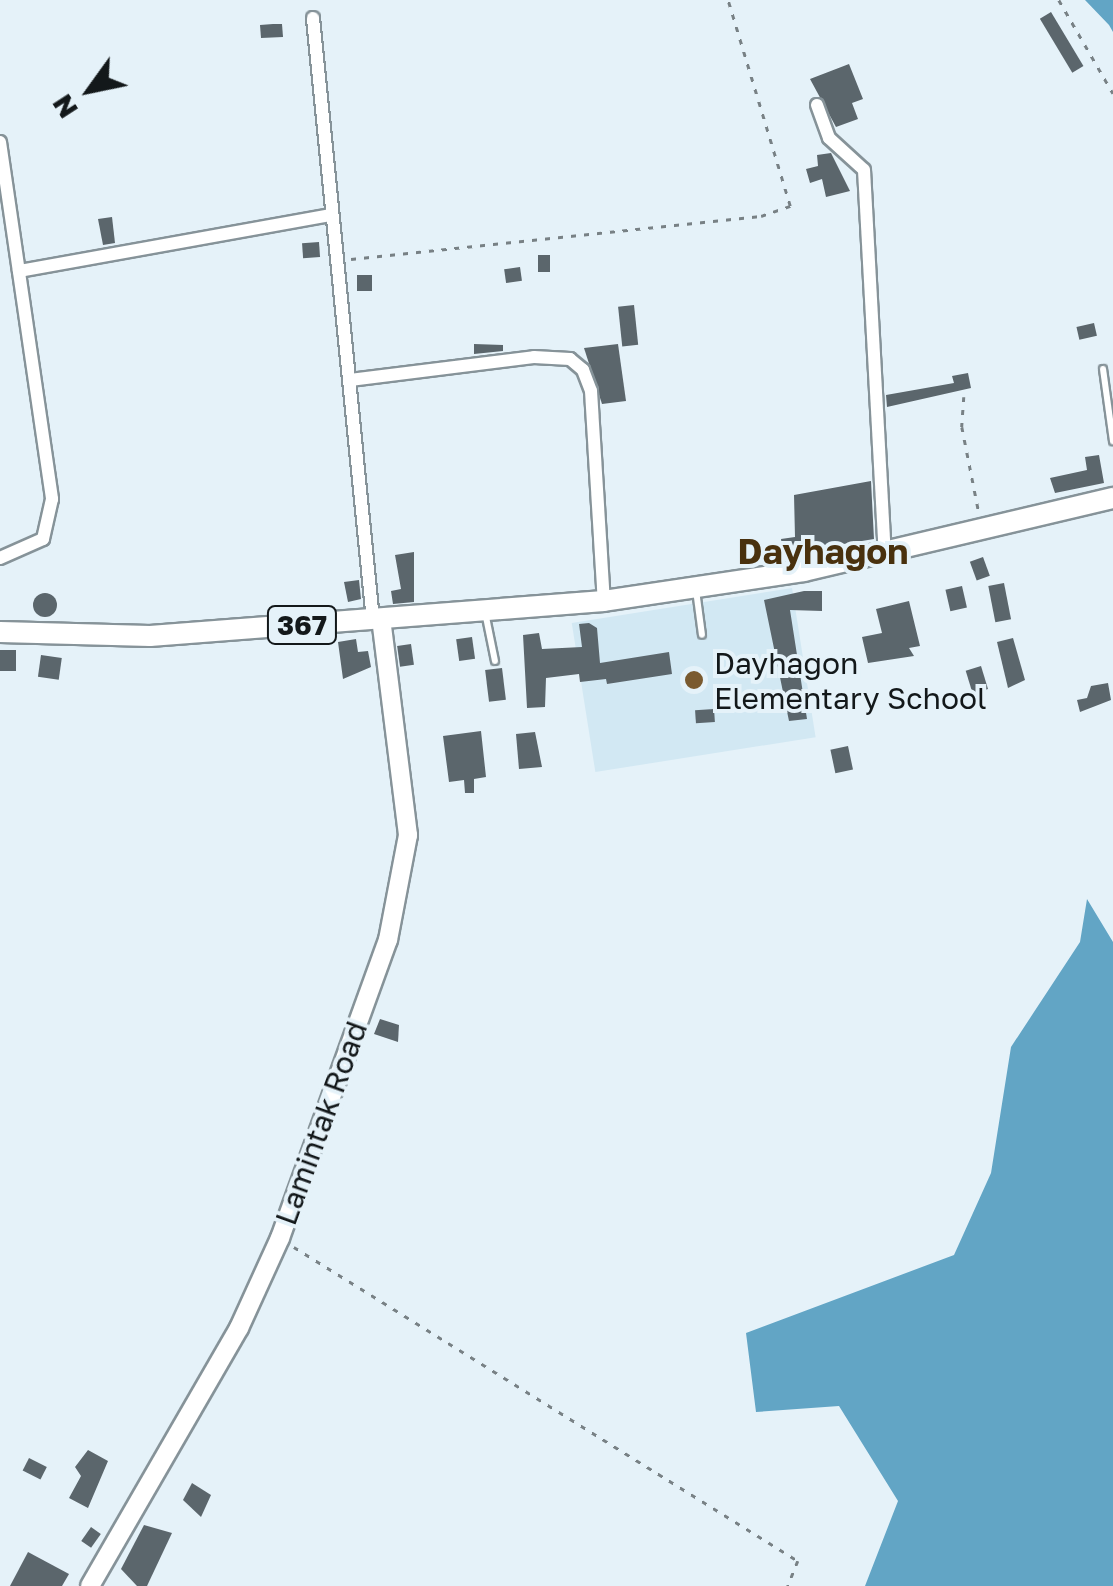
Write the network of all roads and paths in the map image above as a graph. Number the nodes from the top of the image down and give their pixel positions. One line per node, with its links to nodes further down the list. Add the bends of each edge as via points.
1 (728, 0): 8 (path, via 790,206 762,216 355,257)
2 (1059, 0): 4 (path)
3 (312, 18): 7 (street)
4 (1113, 93)
5 (817, 105): 16 (street, via 829,138 864,170)
6 (0, 142): 9 (street)
7 (331, 215): 8 (street); 9 (street)
8 (336, 268): 11 (street)
9 (19, 271): 17 (street, via 52,499 44,538)
10 (1102, 369): 13 (lane)
11 (350, 380): 19 (street, via 534,356 570,358 591,391); 21 (street)
12 (964, 397): 15 (path, via 962,427)
13 (1113, 442)
14 (1113, 498): 15 (main road, 367)
15 (980, 529): 16 (main road, 367)
16 (886, 552): 18 (main road, 367)
17 (0, 558)
18 (696, 589): 19 (main road, 367); 23 (lane)
19 (604, 601): 20 (main road, 367)
20 (485, 610): 21 (main road, 367); 24 (lane)
21 (377, 620): 22 (main road, 367, via 150,636); 25 (main road, Lamintak Road, via 405,791 405,867 388,940)
22 (0, 632)
23 (702, 635)
24 (495, 661)
25 (280, 1238): 26 (main road, Lamintak Road, via 239,1328); 27 (path, via 798,1561)
26 (90, 1586)
27 (788, 1586)

